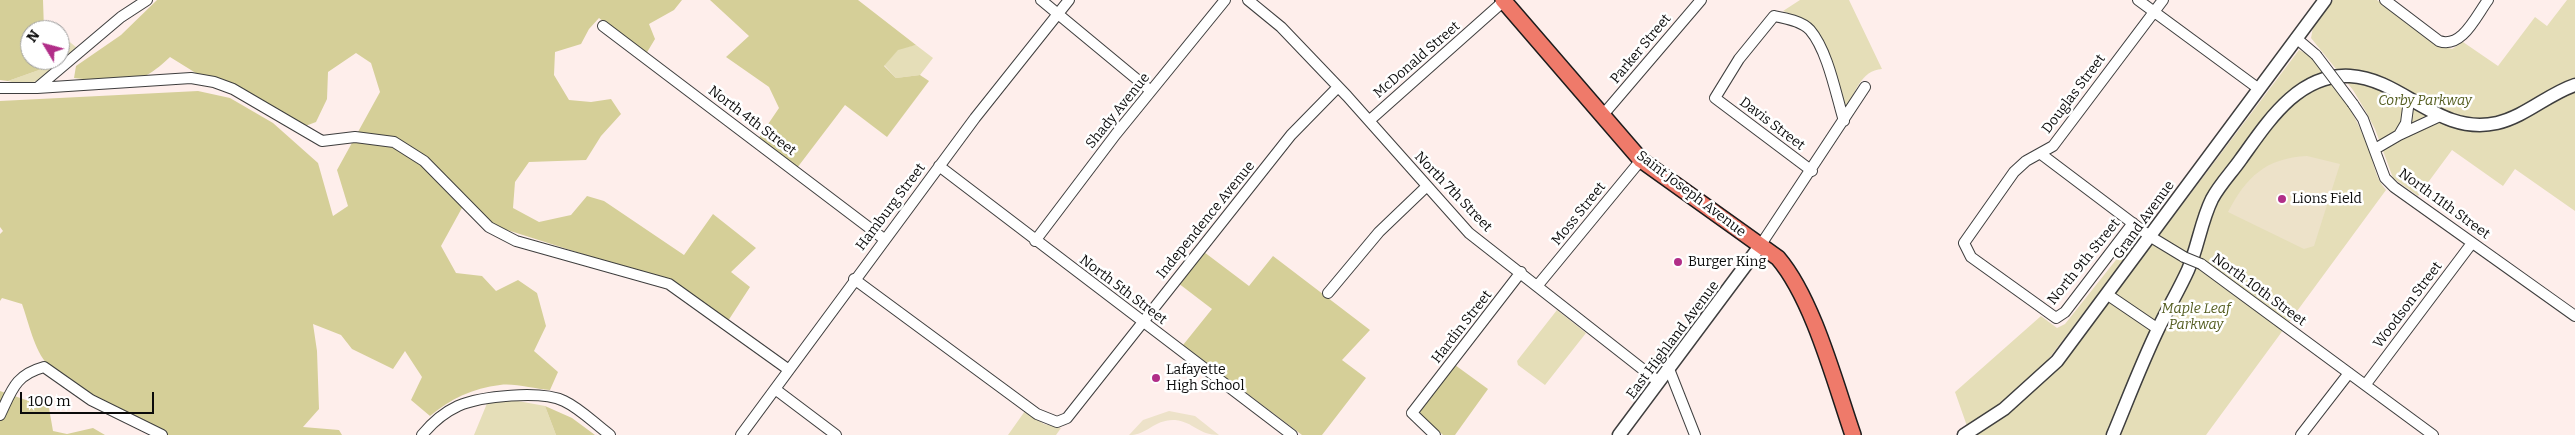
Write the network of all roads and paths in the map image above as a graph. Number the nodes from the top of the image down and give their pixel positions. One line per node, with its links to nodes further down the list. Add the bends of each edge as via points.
1 (147, 0): 21 (street, via 121,17)
2 (1041, 0): 14 (street)
3 (1069, 0): 14 (street, Hamburg Street)
4 (1225, 0): 23 (street, Shady Avenue)
5 (1248, 0): 18 (street, North 7th Street, via 1281,27)
6 (1504, 0): 25 (main road, Saint Joseph Avenue); 27 (street, McDonald Street)
7 (1701, 0): 25 (street, Parker Street)
8 (2138, 0): 13 (street)
9 (2163, 0): 13 (street, Douglas Street)
10 (2324, 0): 16 (street, Grand Avenue)
11 (2385, 0): 12 (street, via 2439,41 2452,43)
12 (2488, 0)
13 (2154, 12): 22 (street); 31 (street, Douglas Street, via 2053,146)
14 (1058, 14): 23 (street); 33 (street, Hamburg Street)
15 (603, 26): 38 (street, North 4th Street)
16 (2296, 38): 22 (street, Grand Avenue); 30 (street, North 11th Street, bridge, via 2316,55 2353,104)
17 (2575, 85): 26 (street, via 2526,112 2499,122 2468,125)
18 (1338, 87): 27 (street, North 7th Street); 49 (street, Independence Avenue, via 1291,135)
19 (1865, 87): 28 (street, East Highland Avenue)
20 (0, 88): 21 (street)
21 (37, 88): 52 (street, via 170,78 206,80 233,89 322,141 355,137 394,142 424,161 489,227 516,241 669,284)
22 (2259, 89): 37 (street, Grand Avenue)
23 (1151, 91): 39 (street, Shady Avenue)
24 (2409, 100): 26 (street); 29 (street, via 2406,123); 50 (street, via 2373,81 2336,76 2302,89 2284,104 2218,190 2208,208 2189,269)
25 (1602, 116): 32 (main road, Saint Joseph Avenue)
26 (2440, 116): 29 (street)
27 (1370, 120): 35 (street, North 7th Street)
28 (1844, 121): 34 (street, East Highland Avenue); 34 (street, Davis Street, via 1824,56 1809,29 1788,18 1774,16 1739,59 1715,98)
29 (2399, 135): 30 (street)
30 (2375, 149): 41 (street, North 11th Street, via 2385,178 2394,187)
31 (2041, 154): 36 (street, North 10th Street); 40 (street, Douglas Street, via 2014,172)
32 (1641, 160): 42 (main road, Saint Joseph Avenue); 45 (street, Moss Street)
33 (939, 166): 38 (street, Hamburg Street); 39 (street, North 5th Street)
34 (1812, 171): 42 (street, East Highland Avenue)
35 (1426, 187): 43 (street, North 7th Street, via 1468,232); 46 (street, via 1380,232)
36 (2133, 223): 37 (street, North 10th Street); 40 (street, North 9th Street, via 2065,312 2056,318 1972,257)
37 (2151, 236): 47 (street, Grand Avenue); 53 (street, North 10th Street, bridge, via 2201,264)
38 (884, 239): 44 (street, Hamburg Street)
39 (1035, 241): 49 (street, North 5th Street)
40 (1964, 243)
41 (2472, 243): 48 (street, North 11th Street); 55 (street, Woodson Street)
42 (1760, 246): 51 (street, East Highland Avenue); 67 (main road, Saint Joseph Avenue, via 1778,258 1794,280 1808,309)
43 (1521, 272): 45 (street, North 7th Street); 64 (street, Hardin Street, via 1412,413)
44 (854, 279): 49 (street, Independence Avenue, via 1048,420 1057,422 1067,418); 52 (street, Hamburg Street)
45 (1538, 286): 54 (street, North 7th Street)
46 (1328, 293)
47 (2108, 295): 50 (street); 68 (street, Grand Avenue, via 2041,377 2004,409)
48 (2575, 316)
49 (1142, 322): 63 (street, North 5th Street)
50 (2158, 329): 69 (street)
51 (1669, 369): 54 (street, East Highland Avenue); 66 (street)
52 (789, 370): 56 (street, Hamburg Street)
53 (2349, 373): 55 (street, North 10th Street); 70 (street)
54 (1660, 382): 65 (street, East Highland Avenue)
55 (2366, 384): 71 (street, North 10th Street)
56 (775, 389): 61 (street, Hamburg Street); 62 (street)
57 (0, 415): 58 (street, via 21,378 27,372 44,367 91,400)
58 (162, 435)
59 (422, 435): 60 (street, via 458,406 503,397 549,396 573,406)
60 (610, 435)
61 (741, 435)
62 (836, 435)
63 (1292, 435)
64 (1435, 435)
65 (1619, 435)
66 (1694, 435)
67 (1854, 435)
68 (1964, 435)
69 (2113, 435)
70 (2301, 435)
71 (2433, 435)

